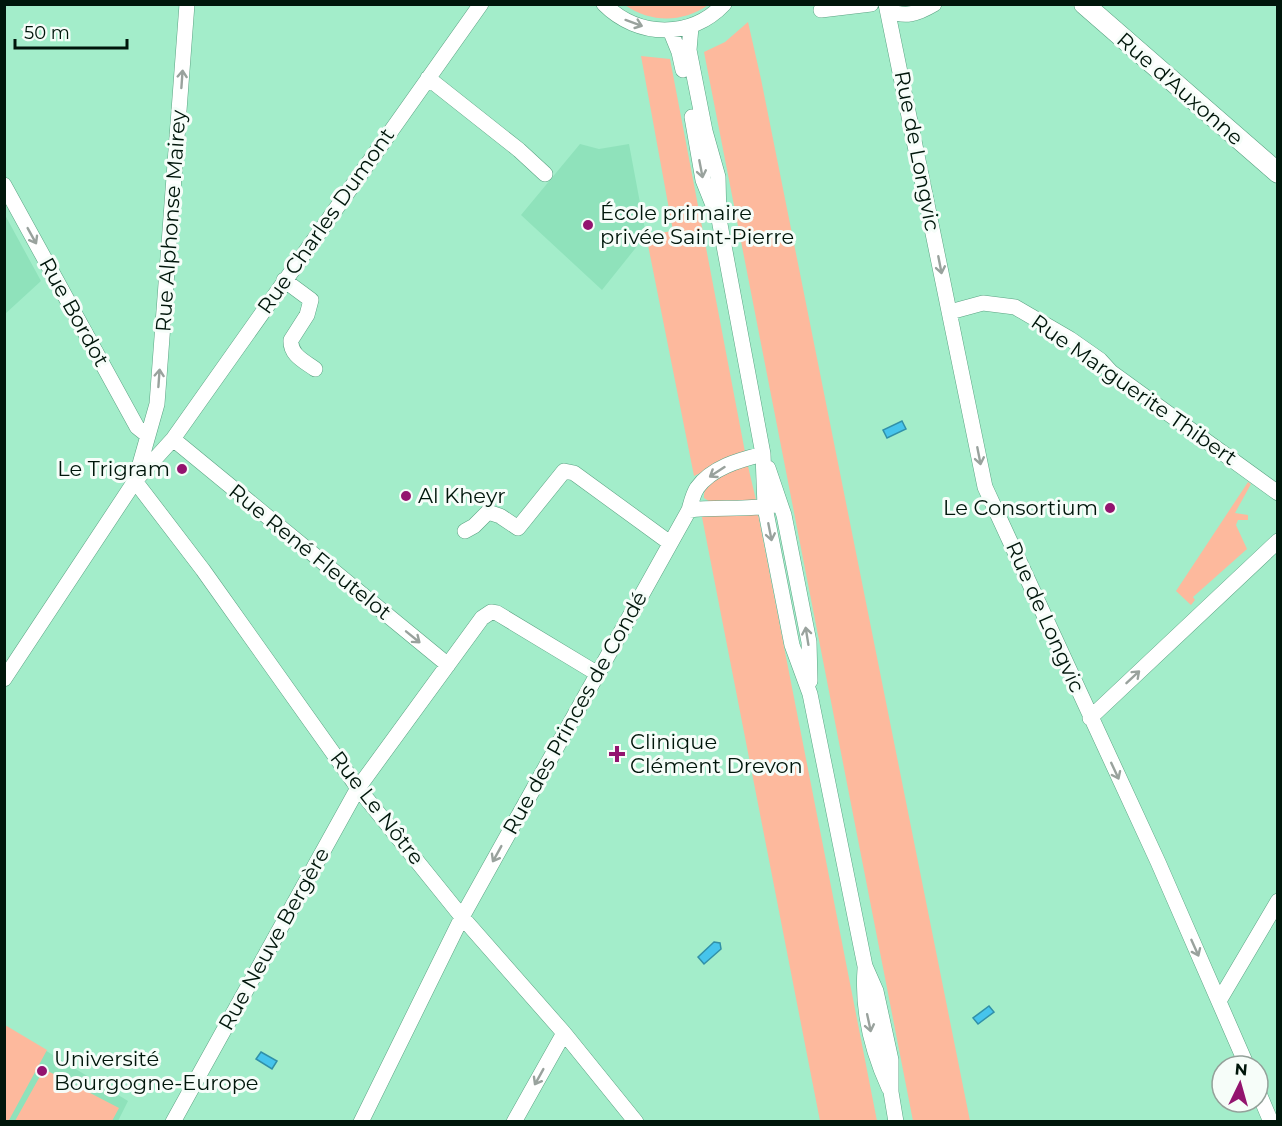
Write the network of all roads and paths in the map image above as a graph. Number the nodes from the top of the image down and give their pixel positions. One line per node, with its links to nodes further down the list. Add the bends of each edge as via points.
1 (187, 4): 20 (street, Rue Alphonse Mairey, one-way to 1, via 157,404)
2 (481, 4): 12 (street, Rue Charles Dumont)
3 (604, 4): 11 (street, one-way to 11, via 635,24)
4 (724, 4): 10 (street)
5 (871, 4): 9 (street)
6 (934, 4): 8 (street, via 923,11 900,15)
7 (1084, 4): 13 (main road, Rue d'Auxonne)
8 (887, 7): 18 (street, Rue de Longvic, one-way to 18)
9 (821, 10)
10 (691, 27): 11 (street); 16 (street, via 689,50 718,177)
11 (670, 30): 16 (street, one-way to 16, via 679,52 703,180)
12 (428, 78): 14 (street); 17 (street, Rue Charles Dumont)
13 (1278, 173)
14 (545, 174)
15 (4, 185): 20 (street, Rue Bordot, one-way to 20, via 137,427)
16 (719, 219): 22 (street)
17 (284, 280): 19 (street, via 311,300 290,345 294,354); 21 (street, Rue Charles Dumont)
18 (950, 312): 24 (street, Rue Marguerite Thibert, via 983,303 1015,307 1100,360 1111,372); 35 (street, Rue de Longvic, one-way to 35, via 985,487)
19 (315, 369)
20 (147, 435): 21 (street); 23 (street, Rue Charles Dumont)
21 (173, 440): 23 (street, Rue Charles Dumont); 31 (street, Rue René Fleutelot, one-way to 31)
22 (763, 453): 25 (street); 26 (street); 27 (street, Rue des Princes de Condé, one-way to 27, via 716,471 697,488)
23 (135, 481): 33 (street, Rue Charles Dumont); 36 (street, Rue Le Nôtre)
24 (1278, 493)
25 (782, 504): 26 (street); 34 (street, one-way to 25, via 809,642)
26 (765, 507): 27 (street); 34 (street, one-way to 34, via 792,645)
27 (689, 510): 30 (street, Rue des Princes de Condé)
28 (465, 531): 30 (street, via 488,512 518,528 564,471 574,473)
29 (1278, 541): 35 (street, one-way to 29)
30 (669, 543): 32 (street, Rue des Princes de Condé)
31 (448, 665): 32 (street, Rue Neuve Bergère, via 482,618 491,612 503,615); 36 (street, Rue Neuve Bergère)
32 (598, 674): 38 (street, Rue des Princes de Condé, one-way to 38)
33 (4, 678)
34 (810, 694): 46 (street, via 865,966 863,993 877,1062 891,1092)
35 (1090, 718): 39 (street, Rue de Longvic, one-way to 39)
36 (358, 788): 38 (street, Rue Le Nôtre); 42 (street, Rue Neuve Bergère)
37 (1278, 901): 39 (street)
38 (462, 917): 40 (street, Rue Le Nôtre); 43 (street, Rue des Princes de Condé)
39 (1219, 1001): 41 (street, Rue de Longvic)
40 (564, 1033): 44 (street, one-way to 44); 45 (street, Rue Le Nôtre)
41 (1242, 1054)
42 (173, 1122)
43 (361, 1122)
44 (514, 1122)
45 (636, 1122)
46 (896, 1122)

